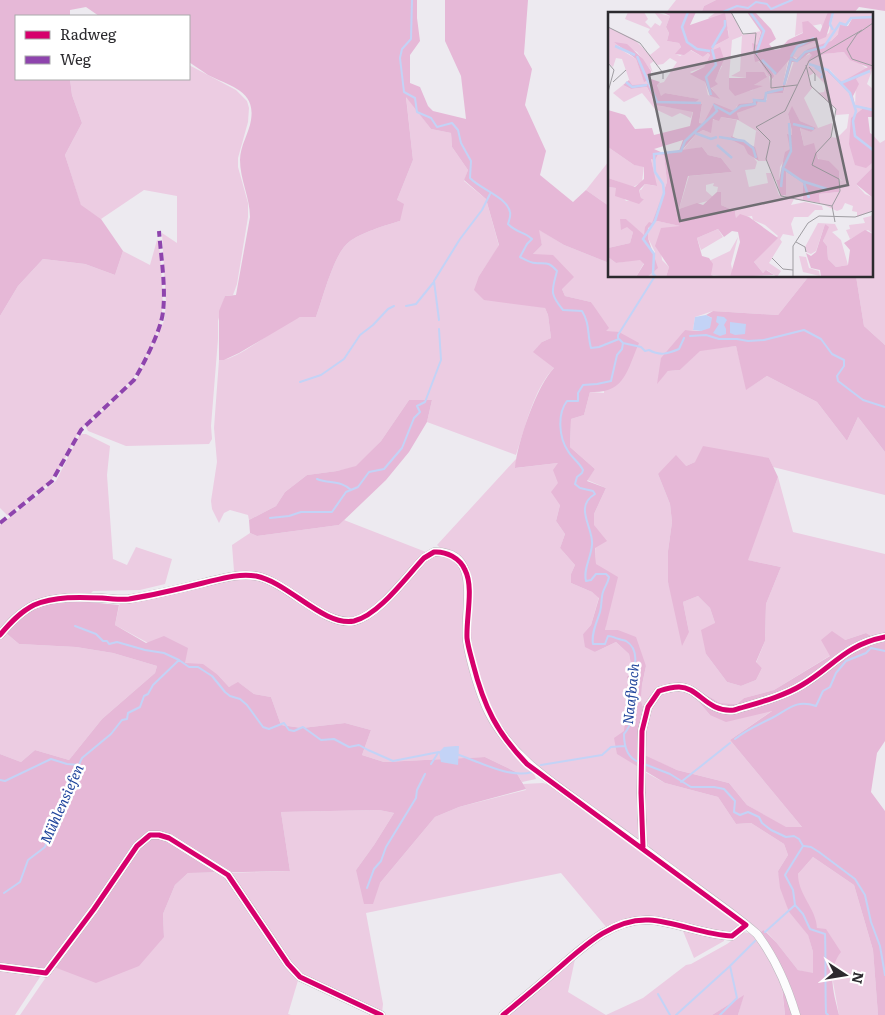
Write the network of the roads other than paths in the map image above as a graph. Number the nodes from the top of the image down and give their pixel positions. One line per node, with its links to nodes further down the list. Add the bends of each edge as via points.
1 (0, 635): 3 (street, via 18,615 45,602 73,597 127,599 233,576 269,580 326,617 352,621 370,615 424,558 434,552 450,555 461,563 467,575 467,640 476,676 489,713 509,745 527,764)
2 (885, 637): 3 (street, via 849,650 796,688 734,710 716,708 688,689 680,687 659,691 643,720)
3 (643, 847): 4 (street)
4 (746, 925): 7 (street, via 732,936 650,920 624,924 594,939); 8 (street, via 757,934 780,969)
5 (0, 967): 6 (street, via 46,973 137,846 150,835 159,835 228,875 300,977)
6 (381, 1015)
7 (504, 1015)
8 (796, 1015)

